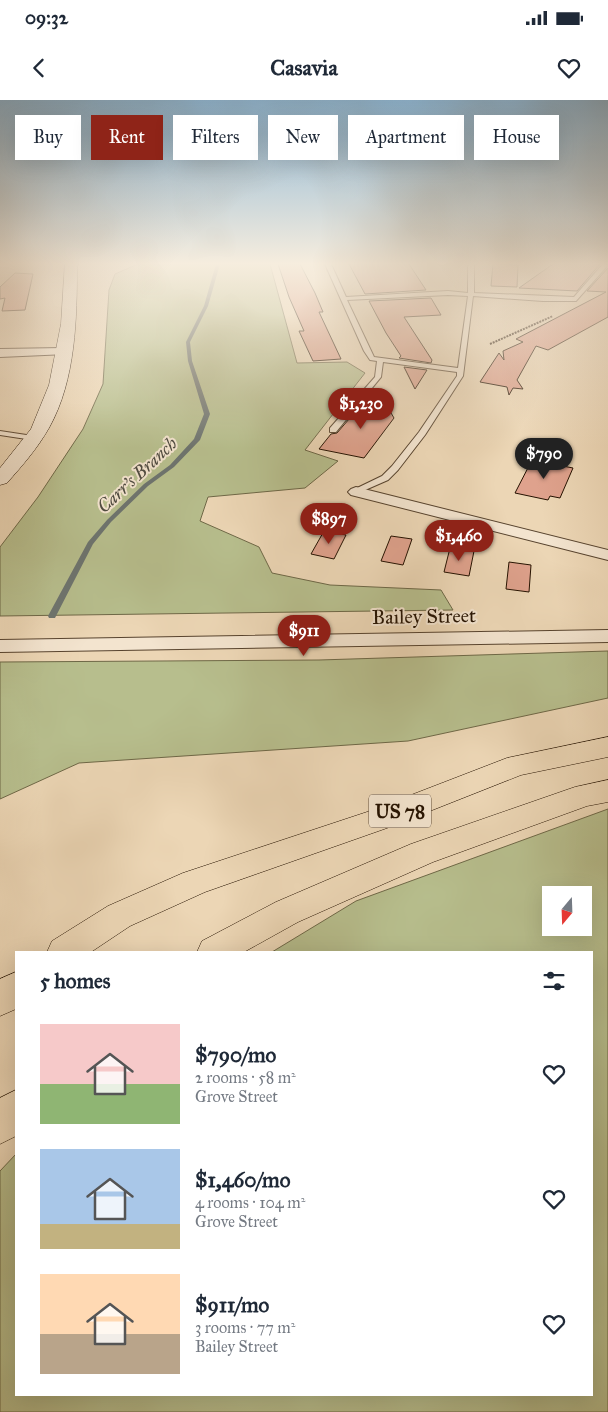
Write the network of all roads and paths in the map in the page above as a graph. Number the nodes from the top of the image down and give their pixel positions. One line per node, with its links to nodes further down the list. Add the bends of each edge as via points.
1 (66, 325): 6 (main road)
2 (356, 325): 8 (lane, via 372,359)
3 (466, 325): 9 (lane)
4 (533, 325): 5 (path)
5 (490, 344)
6 (63, 352): 7 (street); 12 (main road, via 57,389 44,422)
7 (0, 353)
8 (380, 361): 9 (lane); 10 (lane, via 378,377)
9 (460, 370): 14 (lane, via 460,376 395,468 385,478)
10 (333, 430)
11 (0, 433): 12 (lane)
12 (33, 438): 13 (main road)
13 (0, 479)
14 (356, 492): 15 (street)
15 (608, 555)
16 (608, 636): 17 (street, Bailey Street)
17 (0, 646)
18 (608, 747): 20 (highway, US 78, via 517,765 377,820 194,882 119,916)
19 (608, 791): 21 (highway, via 586,795 422,853 287,912)
20 (66, 951)
21 (216, 951)
22 (15, 989): 23 (highway)
23 (0, 1000)
24 (15, 1110): 25 (highway)
25 (0, 1126)

